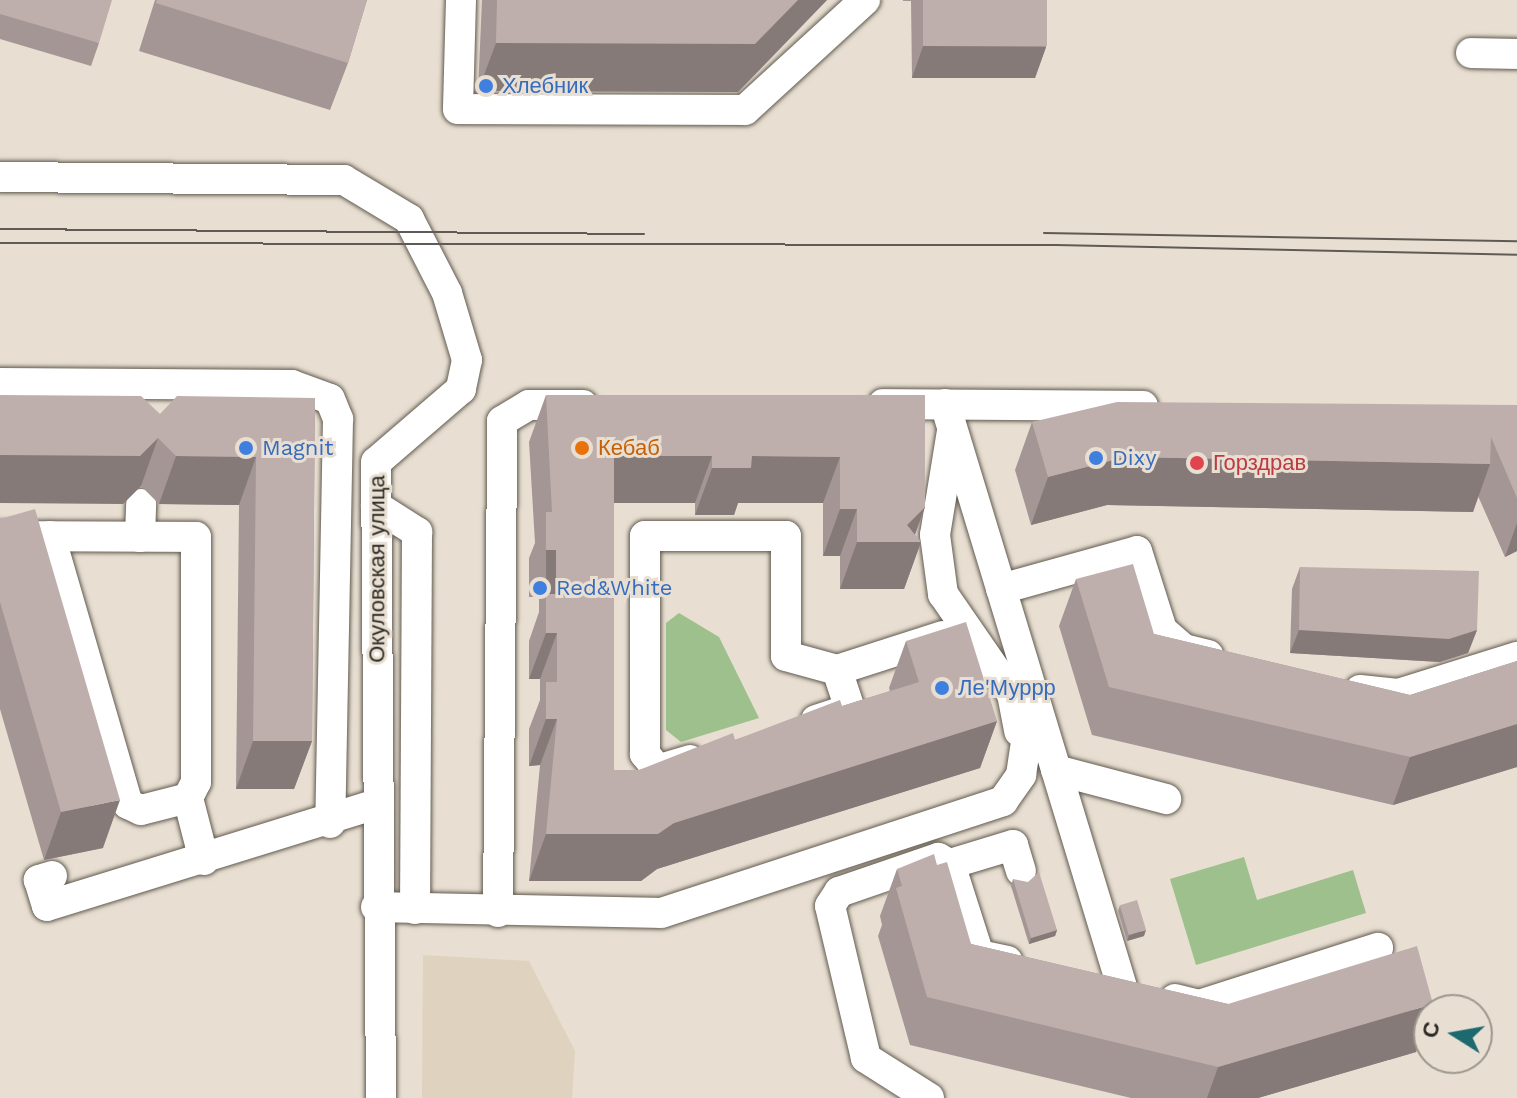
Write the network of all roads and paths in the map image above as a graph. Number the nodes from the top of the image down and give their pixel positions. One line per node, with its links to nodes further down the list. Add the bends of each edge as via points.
1 (461, 0): 2 (street, via 458,109 745,110)
2 (865, 0)
3 (1471, 53): 4 (street)
4 (1517, 54)
5 (0, 177): 8 (street, via 344,180 409,219 447,293 467,360)
6 (0, 383): 7 (street)
7 (143, 384): 12 (street); 36 (street, via 292,385 330,399 338,419)
8 (461, 389): 14 (street); 16 (street, Окуловская улица, via 380,454)
9 (617, 404): 14 (street, via 529,405)
10 (851, 404): 13 (street)
11 (1167, 406): 13 (street)
12 (142, 414)
13 (949, 416): 21 (street, via 935,535); 22 (street)
14 (502, 421): 43 (street)
15 (141, 504): 19 (street)
16 (376, 506): 35 (street, Окуловская улица); 42 (street, via 417,532)
17 (0, 536): 18 (street)
18 (50, 536): 19 (street); 33 (street, via 128,804 141,810)
19 (140, 537): 33 (street, via 196,537 196,782)
20 (908, 572): 21 (street)
21 (940, 572): 23 (street, via 943,594)
22 (1001, 589): 25 (street, via 1137,551 1162,630 1184,649); 28 (street)
23 (967, 629): 26 (street); 31 (street, via 1012,694)
24 (1517, 657): 27 (street, via 1398,694)
25 (1245, 664)
26 (837, 670): 29 (street, via 850,709); 30 (street, via 786,656 786,536 645,536 645,754 658,770)
27 (1322, 682)
28 (1033, 696): 31 (street); 32 (street)
29 (791, 728)
30 (717, 751)
31 (1024, 757): 43 (street, via 1003,801 661,913)
32 (1056, 770): 34 (street); 44 (street, via 1107,984 1199,1005)
33 (188, 798): 37 (street)
34 (1166, 799)
35 (377, 804): 36 (street); 41 (street, Окуловская улица)
36 (330, 823): 37 (street)
37 (204, 860): 40 (street, via 47,906 39,880)
38 (950, 864): 39 (street, via 1013,845); 45 (street, via 979,955); 47 (street, via 938,858 839,892 830,906 866,1058)
39 (1021, 871)
40 (52, 876)
41 (376, 907): 42 (street); 46 (street, Окуловская улица)
42 (415, 909): 43 (street)
43 (498, 912)
44 (1378, 948)
45 (1036, 968)
46 (381, 1098)
47 (929, 1098)

